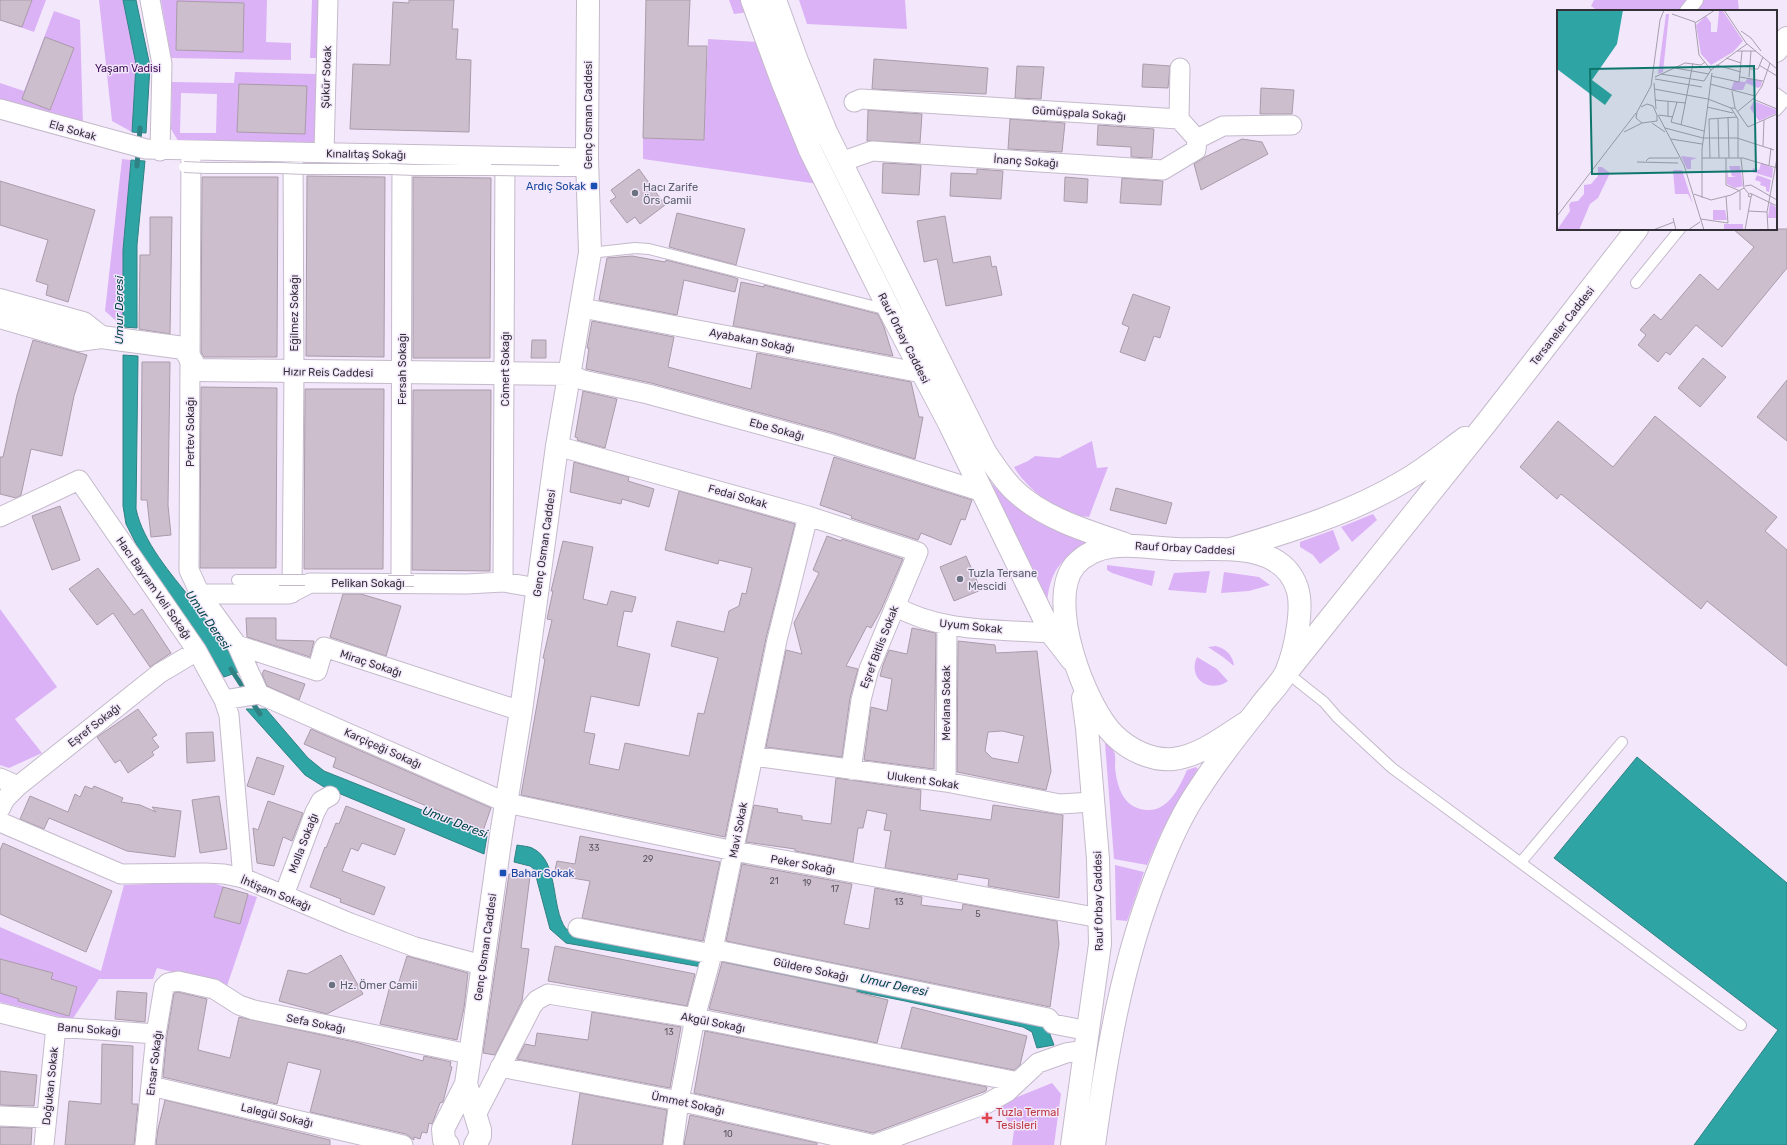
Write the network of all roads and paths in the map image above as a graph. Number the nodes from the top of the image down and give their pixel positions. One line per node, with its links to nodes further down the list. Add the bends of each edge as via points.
1 (150, 0): 19 (street, via 162,64)
2 (328, 0): 21 (street, Şükür Sokak)
3 (588, 0): 26 (main road, Genç Osman Caddesi)
4 (752, 0): 33 (main road, Rauf Orbay Caddesi, via 810,150)
5 (775, 0): 25 (main road, Rauf Orbay Caddesi, via 809,93)
6 (1696, 0): 7 (street)
7 (1688, 10)
8 (1787, 38): 9 (main road)
9 (1777, 50)
10 (1180, 68): 16 (street)
11 (1777, 94): 12 (lane)
12 (1786, 100): 15 (lane)
13 (854, 102): 16 (street, Gümüşpala Sokağı, via 861,99)
14 (0, 109): 19 (street, Ela Sokak, via 125,145)
15 (1777, 111)
16 (1179, 119): 18 (street)
17 (1292, 125): 18 (street, via 1223,126)
18 (1197, 138): 25 (street, İnanç Sokağı, via 1196,150 1163,170 872,152)
19 (153, 150): 24 (street, Kınalıtaş Sokağı)
20 (293, 153): 21 (street, Kınalıtaş Sokağı); 24 (street, Kınalıtaş Sokağı); 37 (street, Eğilmez Sokağı)
21 (324, 153): 22 (street, Kınalıtaş Sokağı)
22 (402, 155): 23 (street, Kınalıtaş Sokağı); 38 (street, Fersah Sokağı)
23 (505, 157): 26 (street, Kınalıtaş Sokağı); 40 (street, Cömert Sokağı)
24 (187, 159): 26 (lane, bridge, via 207,168 559,171); 36 (street, Pertev Sokağı, via 191,232)
25 (841, 162): 47 (main road, Rauf Orbay Caddesi, via 985,452 998,470 1014,491 1041,510 1066,523)
26 (588, 165): 29 (main road, Genç Osman Caddesi)
27 (1636, 230): 42 (main road, Tersaneler Caddesi)
28 (1679, 230): 30 (lane)
29 (590, 253): 32 (main road, Genç Osman Caddesi); 33 (lane, via 649,249)
30 (1636, 283)
31 (0, 300): 35 (main road, Hızır Reis Caddesi, via 83,323)
32 (582, 308): 39 (street, Ayabakan Sokağı); 41 (main road, Genç Osman Caddesi)
33 (890, 311): 39 (main road, Rauf Orbay Caddesi)
34 (0, 317): 35 (main road, Hızır Reis Caddesi, via 79,340)
35 (120, 339): 36 (main road, Hızır Reis Caddesi, via 184,348)
36 (191, 362): 37 (main road, Hızır Reis Caddesi, via 197,370); 56 (street, Pertev Sokağı, via 189,570)
37 (294, 372): 38 (main road, Hızır Reis Caddesi); 54 (street, Eğilmez Sokağı)
38 (402, 373): 40 (main road, Hızır Reis Caddesi); 51 (street, Fersah Sokağı)
39 (922, 373): 44 (main road, Rauf Orbay Caddesi)
40 (505, 374): 41 (main road, Hızır Reis Caddesi); 53 (street, Cömert Sokağı)
41 (570, 374): 43 (main road, Genç Osman Caddesi); 44 (street, Ebe Sokağı, via 582,380 648,394 831,444)
42 (1487, 422): 48 (main road, via 1406,480 1360,503 1306,526); 62 (main road, Tersaneler Caddesi)
43 (557, 446): 45 (street, Fedai Sokak); 55 (main road, Genç Osman Caddesi)
44 (982, 492): 59 (main road, Rauf Orbay Caddesi)
45 (808, 516): 49 (street, Fedai Sokak); 69 (street, Mavi Sokak, via 777,640)
46 (0, 517): 61 (street, Hacı Bayram Veli Sokağı, via 79,480)
47 (1125, 544): 48 (main road, Rauf Orbay Caddesi, via 1185,550); 63 (main road, Rauf Orbay Caddesi, via 1096,551 1084,557 1075,565 1066,584 1065,613)
48 (1231, 549): 62 (main road, Rauf Orbay Caddesi, via 1265,556 1281,565 1292,577 1298,591 1300,606)
49 (918, 552): 57 (street, Eşref Bitlis Sokak)
50 (237, 580): 54 (lane)
51 (401, 582): 52 (lane); 53 (street, Pelikan Sokağı); 54 (street, Pelikan Sokağı)
52 (450, 582)
53 (503, 582): 55 (street, Pelikan Sokağı)
54 (292, 584): 56 (street, Pelikan Sokağı, via 289,594)
55 (538, 588): 66 (main road, Genç Osman Caddesi)
56 (200, 594): 60 (street, Pertev Sokağı)
57 (895, 606): 58 (street, Uyum Sokak, via 916,617); 70 (street, Eşref Bitlis Sokak, via 877,646 864,685)
58 (947, 625): 59 (street, Uyum Sokak); 72 (street, Mevlana Sokak)
59 (1051, 633): 63 (main road, Rauf Orbay Caddesi)
60 (237, 645): 64 (street, Pertev Sokağı); 66 (street, Miraç Sokağı, via 317,671 324,648)
61 (197, 651): 65 (street, Hacı Bayram Veli Sokağı); 73 (street, Eşref Sokağı, via 160,673)
62 (1286, 672): 67 (main road, Rauf Orbay Caddesi); 80 (lane, via 1324,702 1392,768)
63 (1079, 673): 67 (main road, Rauf Orbay Caddesi, via 1100,719 1128,746 1157,758 1173,759 1190,755); 75 (main road, Rauf Orbay Caddesi, via 1087,728)
64 (257, 694): 65 (street); 76 (street, Karçiçeği Sokağı)
65 (229, 699): 81 (street, Hacı Bayram Veli Sokağı)
66 (521, 711): 76 (main road, Genç Osman Caddesi)
67 (1247, 722): 112 (main road, Rauf Orbay Caddesi, via 1198,790 1180,821 1141,913 1114,1018)
68 (1622, 742): 80 (lane)
69 (752, 756): 70 (street, Ulukent Sokak); 79 (street, Mavi Sokak)
70 (851, 770): 72 (street, Ulukent Sokak)
71 (0, 778): 73 (street)
72 (946, 782): 75 (street, Ulukent Sokak, via 1060,804)
73 (18, 786): 77 (street, Eşref Sokağı, via 5,799)
74 (330, 796): 82 (street, Molla Sokağı, via 321,801 315,812)
75 (1093, 802): 83 (main road, Rauf Orbay Caddesi)
76 (507, 803): 79 (street, Peker Sokağı); 86 (main road, Genç Osman Caddesi)
77 (0, 809)
78 (0, 822): 81 (street, İhtişam Sokağı, via 121,874 204,873)
79 (734, 851): 83 (street, Peker Sokağı); 85 (street, Mavi Sokak)
80 (1521, 862): 90 (lane)
81 (243, 878): 82 (street, İhtişam Sokağı)
82 (284, 895): 86 (street, İhtişam Sokağı, via 415,947)
83 (1100, 918): 93 (main road, Rauf Orbay Caddesi, via 1100,944)
84 (578, 928): 85 (street, Güldere Sokağı)
85 (712, 954): 89 (street, Mavi Sokak); 93 (street, Güldere Sokağı, via 722,951 1048,1018 1053,1024)
86 (482, 964): 94 (main road, Genç Osman Caddesi)
87 (168, 983): 92 (street, Ensar Sokağı, via 164,987); 94 (street, Sefa Sokağı, via 178,981 214,989 254,1010)
88 (0, 1013): 91 (street, Banu Sokağı)
89 (695, 1018): 95 (street, Akgül Sokağı, via 548,994 532,1006); 96 (street, Akgül Sokağı); 99 (street, Mavi Sokak)
90 (1741, 1025)
91 (56, 1027): 92 (street, Banu Sokağı); 101 (street, Doğukan Sokak)
92 (156, 1034): 98 (street, Ensar Sokağı)
93 (1087, 1040): 96 (street, via 1066,1053 1038,1063); 111 (main road, Rauf Orbay Caddesi)
94 (469, 1054): 97 (main road, Genç Osman Caddesi)
95 (500, 1067): 99 (street, Ümmet Sokağı); 102 (street, Akgül Sokağı)
96 (1018, 1082): 110 (street, via 1007,1092 986,1104)
97 (466, 1084): 102 (main road, Genç Osman Caddesi); 103 (main road, Genç Osman Caddesi)
98 (151, 1086): 105 (street, Ensar Sokağı); 106 (street, Lalegül Sokağı)
99 (679, 1101): 109 (street, Mavi Sokak); 110 (street, Ümmet Sokağı)
100 (0, 1116): 101 (street)
101 (46, 1118): 104 (street, Doğukan Sokak)
102 (476, 1128): 103 (main road, Genç Osman Caddesi, via 472,1117 462,1114 452,1117); 108 (main road)
103 (446, 1135): 107 (main road, Genç Osman Caddesi)
104 (44, 1145)
105 (144, 1145)
106 (403, 1145)
107 (430, 1145)
108 (492, 1145)
109 (673, 1145)
110 (874, 1145)
111 (1072, 1145)
112 (1094, 1145)

